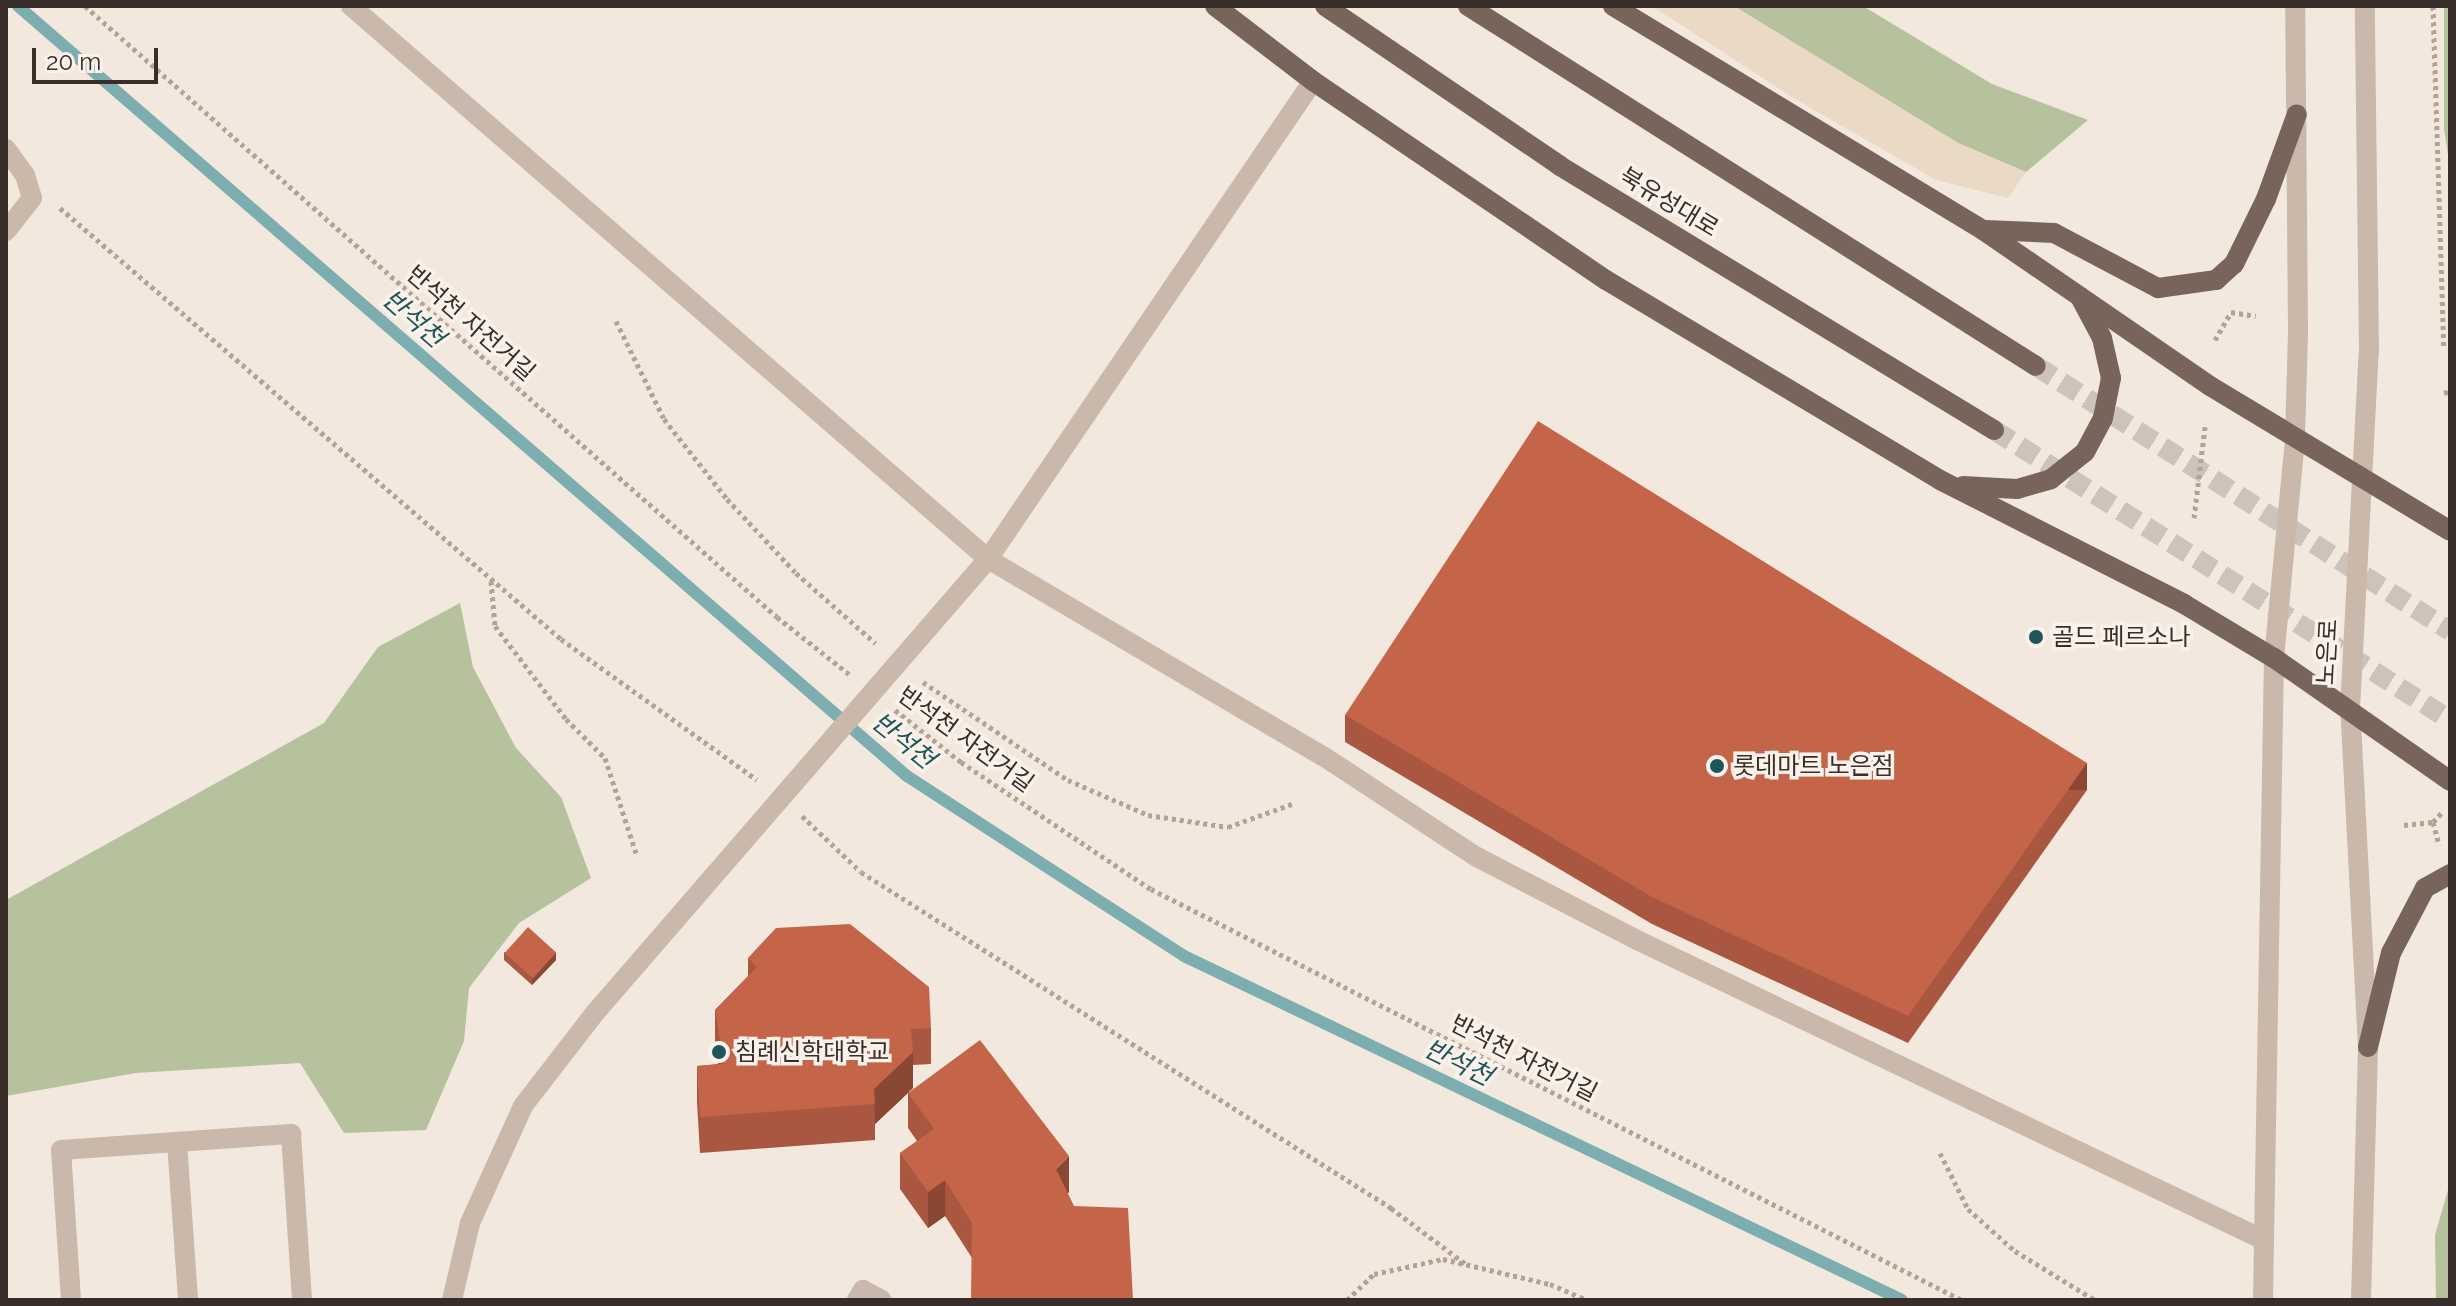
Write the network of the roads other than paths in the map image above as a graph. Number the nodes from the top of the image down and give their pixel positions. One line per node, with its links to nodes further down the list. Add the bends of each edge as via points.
1 (351, 6): 20 (street)
2 (1215, 6): 8 (main road)
3 (1325, 6): 15 (main road, 북유성대로, via 1560,166)
4 (1468, 6): 14 (main road)
5 (1613, 6): 11 (main road)
6 (2295, 6): 9 (street)
7 (2365, 6): 18 (street, 노은로)
8 (1313, 81): 17 (main road, via 1606,280); 20 (street)
9 (2297, 114): 11 (main road, via 2266,199 2234,264 2216,280 2158,288 2054,233); 16 (street)
10 (6, 149): 12 (street, via 25,175 32,198)
11 (1983, 230): 13 (main road)
12 (6, 231)
13 (2079, 294): 16 (main road); 17 (main road, via 2102,338 2111,378 2103,418 2085,452 2051,479 2017,489 1979,490)
14 (2036, 366)
15 (1994, 430)
16 (2295, 439): 18 (main road); 21 (street)
17 (1940, 480): 21 (main road, via 2184,604)
18 (2365, 482): 19 (main road); 22 (street, 노은로)
19 (2450, 531)
20 (988, 559): 27 (street, via 1323,756 1477,857 1637,940); 31 (street, via 594,1014 523,1106 470,1223)
21 (2274, 658): 22 (main road); 27 (street)
22 (2350, 709): 23 (main road); 25 (street, 노은로)
23 (2450, 781)
24 (2450, 874): 25 (main road, via 2425,888 2391,953)
25 (2368, 1047): 35 (street, 노은로)
26 (177, 1142): 28 (street, via 61,1150); 29 (street); 30 (street, via 291,1134)
27 (2262, 1239): 34 (street)
28 (71, 1300)
29 (188, 1300)
30 (302, 1300)
31 (452, 1300)
32 (857, 1300): 33 (street, via 863,1290)
33 (882, 1300)
34 (2263, 1300)
35 (2361, 1300)

